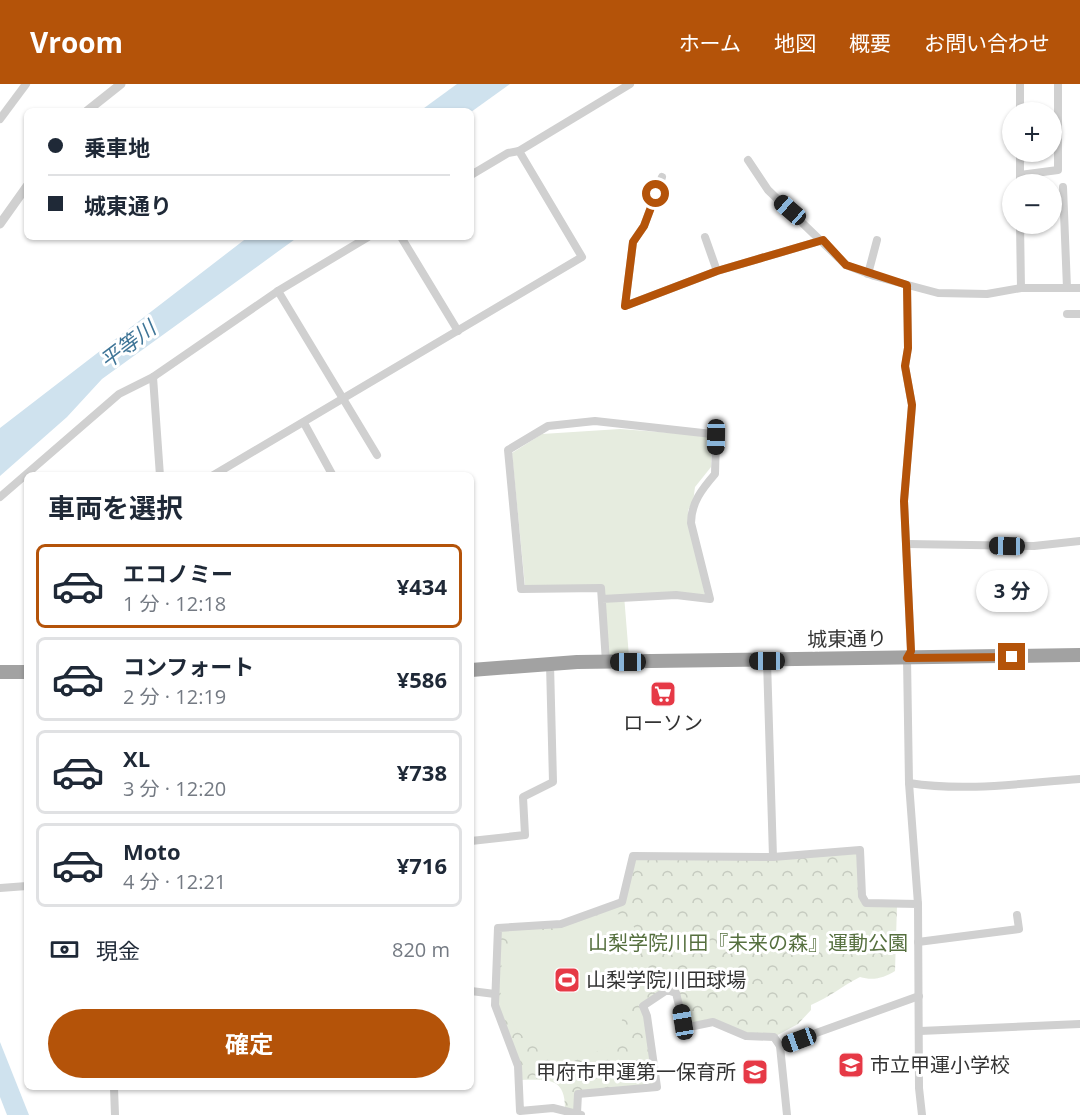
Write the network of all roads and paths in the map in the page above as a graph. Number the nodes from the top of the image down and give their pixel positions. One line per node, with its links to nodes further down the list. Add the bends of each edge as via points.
1 (26, 84): 8 (street)
2 (121, 84): 7 (street)
3 (630, 84): 9 (street)
4 (1020, 84): 6 (street)
5 (1058, 84): 12 (street, via 1058,170)
6 (1020, 102)
7 (91, 108)
8 (0, 119)
9 (519, 151): 11 (street, via 508,153); 32 (street, via 582,257)
10 (748, 160): 21 (street, via 768,190)
11 (474, 173)
12 (1028, 174)
13 (662, 177): 23 (street, via 644,226 633,242 625,306)
14 (1063, 187): 27 (street)
15 (24, 190): 16 (street)
16 (0, 224)
17 (1020, 234): 26 (street)
18 (705, 237): 23 (street)
19 (363, 240): 29 (street)
20 (403, 240): 32 (street)
21 (823, 240): 23 (street); 24 (street, via 846,265)
22 (877, 240): 24 (street)
23 (717, 271)
24 (868, 274): 25 (street)
25 (907, 285): 26 (street, via 938,293 987,294); 44 (street, via 905,366 912,405 904,501)
26 (1021, 288): 27 (street)
27 (1067, 288): 28 (street)
28 (1080, 288)
29 (279, 291): 33 (street); 34 (street)
30 (1066, 314): 31 (street)
31 (1080, 314)
32 (458, 331): 34 (street)
33 (153, 377): 37 (street, via 119,394); 38 (street)
34 (343, 400): 35 (street); 36 (street)
35 (304, 423): 39 (street); 40 (street)
36 (376, 455)
37 (30, 472)
38 (160, 472)
39 (219, 472)
40 (329, 472)
41 (24, 477): 42 (street)
42 (0, 498)
43 (1080, 542): 44 (street, via 1034,546)
44 (907, 544): 47 (street, via 911,651)
45 (602, 598): 45 (street, via 601,588 521,590 508,450 548,426 595,421 712,434 716,437 715,474 702,488 691,510 710,599 676,595); 49 (street)
46 (1080, 655): 47 (highway, 城東通り)
47 (907, 658): 48 (highway, 城東通り); 55 (street)
48 (767, 661): 49 (highway, 城東通り); 57 (street)
49 (606, 662): 50 (highway, 城東通り)
50 (550, 664): 51 (highway, 城東通り); 56 (street, via 553,782 523,797 525,835)
51 (474, 670)
52 (0, 672): 53 (highway)
53 (24, 672)
54 (1080, 779): 55 (street, via 1001,787 938,788)
55 (909, 783): 60 (street)
56 (474, 841)
57 (773, 857): 60 (street, via 860,850 862,896 866,903); 64 (street, via 633,856 622,902 561,924 498,928)
58 (24, 886): 59 (street)
59 (0, 888)
60 (918, 904): 62 (street)
61 (1017, 915): 62 (street, via 1018,929)
62 (918, 942): 65 (street)
63 (474, 991): 64 (street)
64 (495, 994): 70 (street, via 495,1005 518,1066 520,1111)
65 (919, 996): 67 (street); 68 (street)
66 (1080, 1024): 67 (street)
67 (920, 1031): 74 (street)
68 (780, 1046): 71 (street, via 774,1036 746,1036 713,1022 689,1027 683,1022 676,993 667,990 643,1006 657,1087 578,1094); 73 (street)
69 (114, 1090): 72 (street)
70 (561, 1112): 71 (street)
71 (579, 1114)
72 (115, 1115)
73 (787, 1115)
74 (922, 1115)

